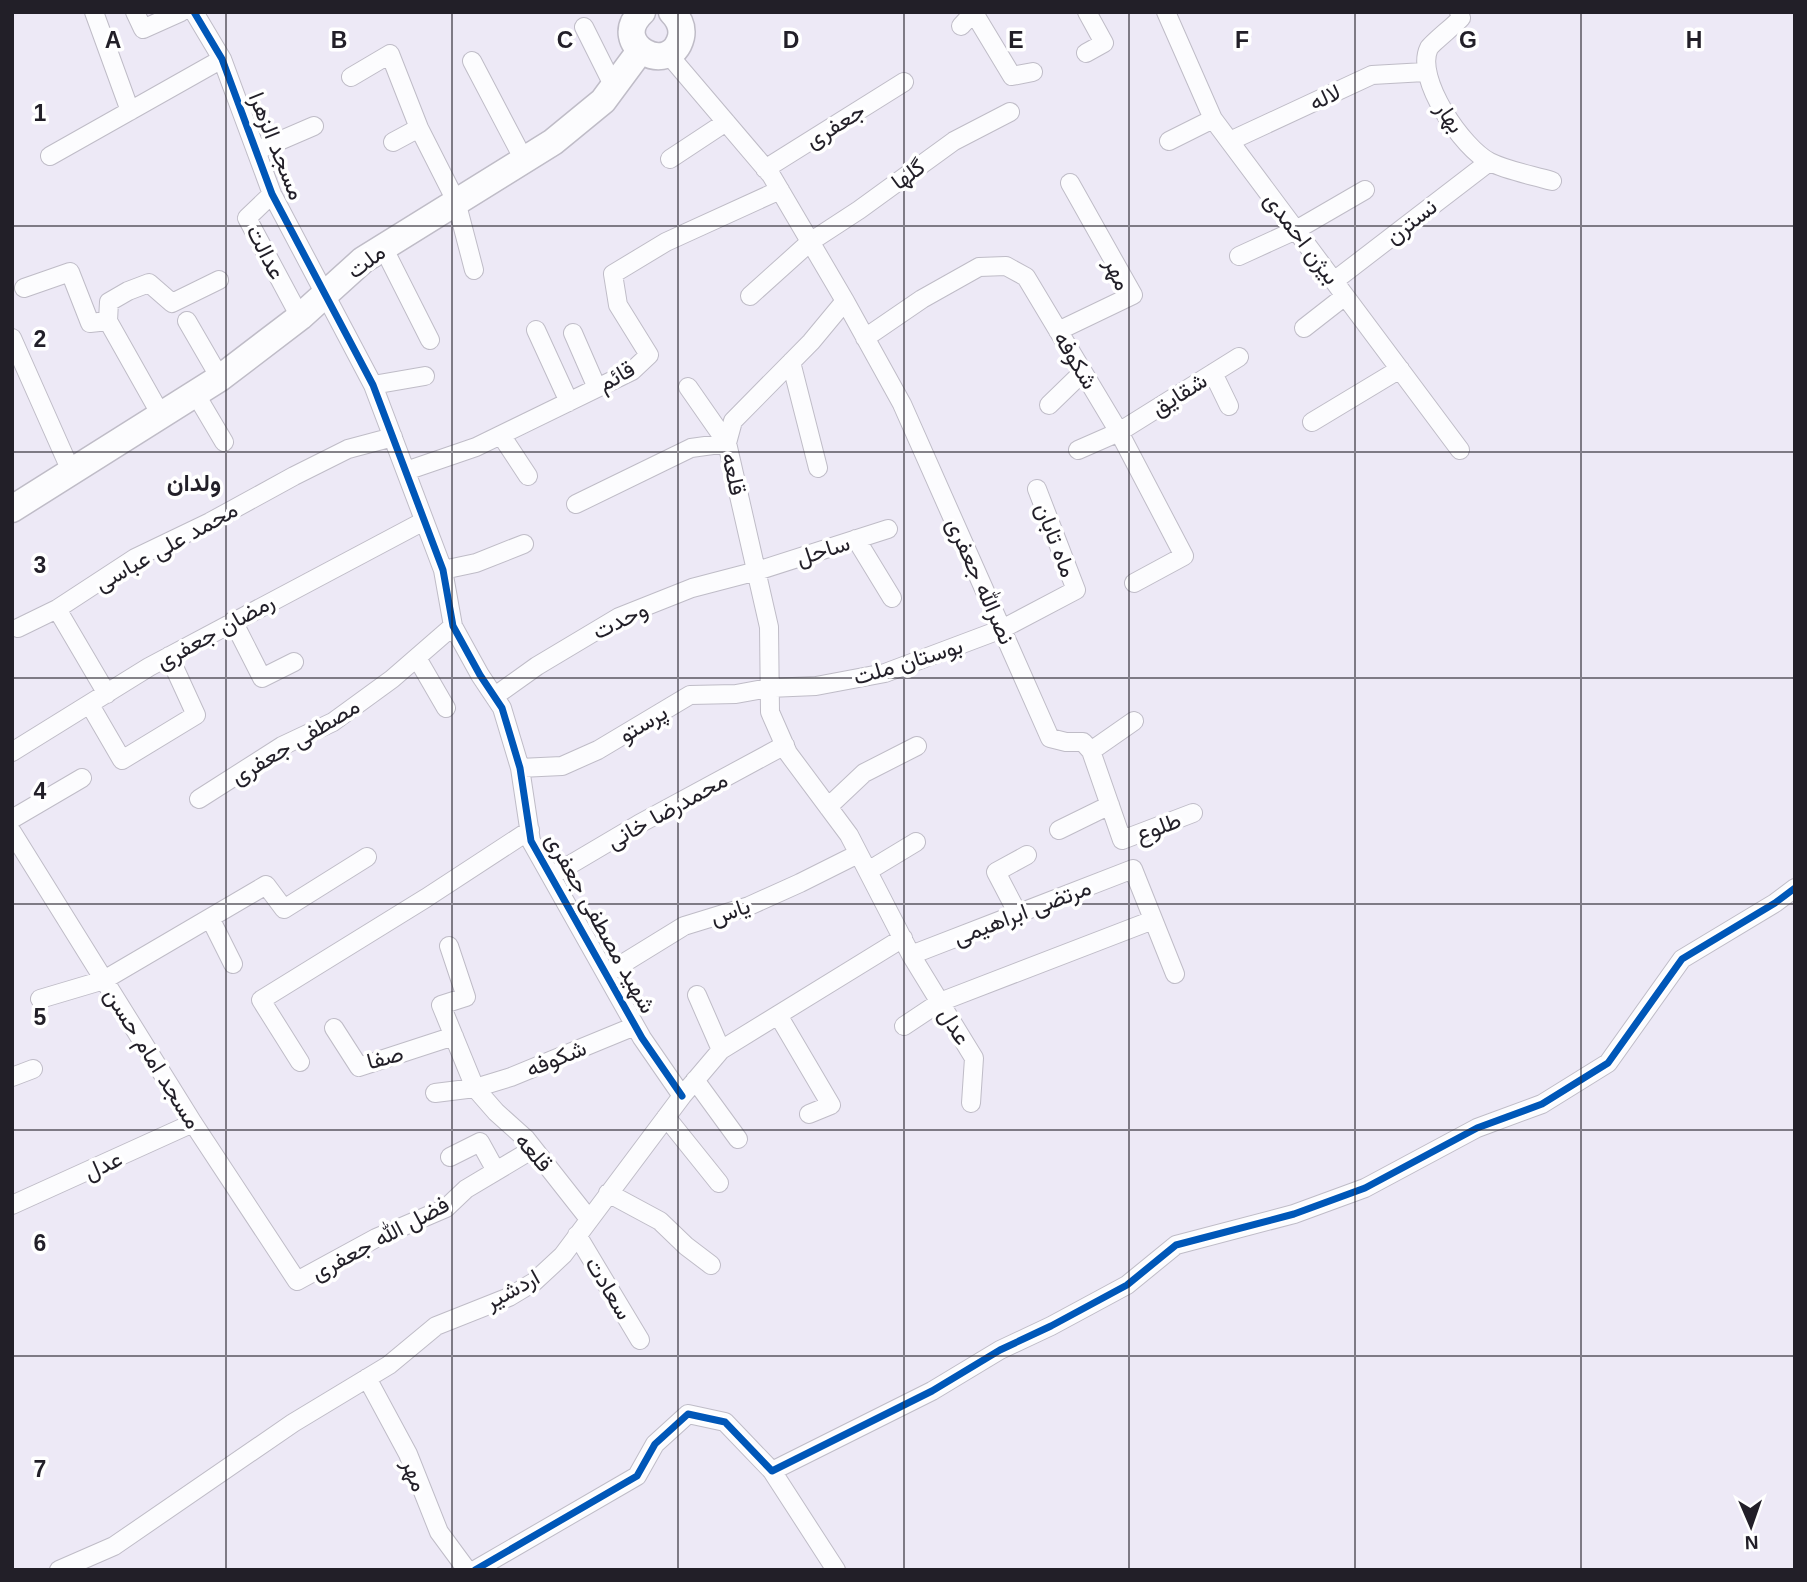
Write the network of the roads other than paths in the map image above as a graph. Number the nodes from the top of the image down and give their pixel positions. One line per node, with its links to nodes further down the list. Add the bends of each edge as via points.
1 (94, 12): 22 (street)
2 (135, 12): 3 (street, via 143,29)
3 (181, 12)
4 (194, 12): 15 (street, مسجد الزهرا)
5 (1087, 12): 13 (street, via 1104,43)
6 (674, 13): 14 (street, via 681,23 681,35)
7 (1170, 14): 24 (street, بیژن احمدی)
8 (1465, 14): 18 (street, via 1430,47)
9 (634, 15): 12 (street, via 631,36)
10 (970, 17): 17 (street, via 1012,76)
11 (584, 27): 21 (street)
12 (640, 51): 14 (street, via 653,57); 21 (street, ملت)
13 (1086, 53)
14 (668, 54): 25 (street)
15 (222, 59): 22 (street); 31 (street, مسجد الزهرا)
16 (472, 61): 34 (street)
17 (1033, 72)
18 (1425, 72): 29 (street, لاله, via 1372,75); 35 (street, بهار, via 1442,111)
19 (351, 77): 27 (street, via 390,54)
20 (904, 82): 36 (street, جعفری)
21 (613, 85): 34 (street, ملت, via 603,101)
22 (130, 111): 32 (street)
23 (1010, 112): 44 (street, گلها, via 954,141)
24 (1213, 119): 28 (street); 29 (street, بیژن احمدی)
25 (726, 122): 33 (street); 36 (street)
26 (313, 126): 31 (street)
27 (419, 128): 30 (street); 42 (street)
28 (1170, 141)
29 (1230, 141): 43 (street, بیژن احمدی)
30 (393, 142)
31 (256, 151): 41 (street, مسجد الزهرا)
32 (50, 156)
33 (670, 159)
34 (524, 160): 42 (street, ملت)
35 (1489, 162): 37 (street, بهار); 49 (street, نسترن)
36 (765, 169): 39 (street)
37 (1552, 181)
38 (1070, 183): 60 (street, مهر, via 1133,295)
39 (780, 190): 44 (street); 74 (street, قائم, via 666,242 613,274 618,305 649,355 632,370)
40 (1365, 190): 43 (street)
41 (272, 194): 51 (street, مسجد الزهرا); 55 (street, عدالت, via 247,218)
42 (456, 201): 45 (street, ملت); 47 (street)
43 (1296, 230): 46 (street); 49 (street, بیژن احمدی)
44 (810, 242): 52 (street, گلها); 54 (street)
45 (383, 247): 51 (street, ملت); 64 (street)
46 (1239, 256)
47 (474, 270)
48 (219, 280): 56 (street, via 172,303 149,283 109,302)
49 (1334, 281): 53 (street, بیژن احمدی)
50 (24, 288): 56 (street, via 70,272 90,323)
51 (326, 293): 55 (street, ملت); 72 (street, شهید مصطفی جعفری)
52 (750, 296)
53 (1345, 296): 58 (street); 67 (street, بیژن احمدی)
54 (845, 301): 63 (street, نصرالله جعفری); 66 (street, قلعه)
55 (300, 317): 71 (street, ملت)
56 (108, 321): 79 (street)
57 (187, 321): 71 (street)
58 (1304, 328)
59 (536, 330): 76 (street)
60 (1059, 331): 63 (street, شکوفه, via 1026,277 1006,266 979,267); 68 (street, شکوفه)
61 (573, 333): 74 (street)
62 (12, 338): 89 (street)
63 (865, 338): 107 (street, نصرالله جعفری, via 902,404)
64 (430, 340)
65 (1239, 357): 69 (street, شقایق)
66 (791, 362): 85 (street, قلعه, via 733,421); 88 (street)
67 (1400, 369): 80 (street); 87 (street, بیژن احمدی)
68 (1083, 372): 77 (street); 81 (street, شکوفه)
69 (1213, 373): 78 (street); 81 (street, شقایق)
70 (425, 376): 72 (street)
71 (220, 378): 75 (street, ملت)
72 (373, 385): 83 (street, شهید مصطفی جعفری)
73 (688, 387): 85 (street)
74 (597, 388): 76 (street, قائم)
75 (195, 393): 79 (street, ملت); 84 (street)
76 (569, 402): 82 (street, قائم)
77 (1049, 405)
78 (1229, 405)
79 (161, 415): 89 (street, ملت)
80 (1312, 422)
81 (1119, 432): 86 (street, شقایق); 101 (street, شکوفه, via 1184,556)
82 (501, 435): 90 (street, قائم); 91 (street)
83 (393, 437): 90 (street, شهید مصطفی جعفری); 103 (street, محمد علی عباسی, via 348,449 135,558)
84 (224, 442)
85 (727, 443): 93 (street, via 691,448); 100 (street, قلعه)
86 (1078, 450)
87 (1460, 450)
88 (818, 468)
89 (71, 471): 94 (street, ملت)
90 (406, 471): 95 (street, شهید مصطفی جعفری)
91 (528, 476)
92 (1037, 489): 107 (street, ماه تابان, via 1076,590)
93 (576, 504)
94 (12, 509)
95 (424, 521): 99 (street, شهید مصطفی جعفری); 104 (street, رمضان جعفری)
96 (888, 529): 97 (street, ساحل)
97 (856, 539): 100 (street, ساحل); 102 (street)
98 (524, 544): 99 (street)
99 (443, 570): 105 (street, شهید مصطفی جعفری)
100 (757, 571): 111 (street, قلعه, via 769,626); 113 (street, وحدت, via 692,588 619,617)
101 (1134, 583)
102 (892, 598)
103 (57, 609): 106 (street, محمد علی عباسی); 112 (street)
104 (233, 621): 108 (street, رمضان جعفری); 110 (street, via 262,678)
105 (453, 626): 109 (street, مصطفی جعفری); 113 (street, شهید مصطفی جعفری)
106 (18, 628)
107 (1002, 629): 111 (street, بوستان ملت, via 885,673 816,686); 119 (street, نصرالله جعفری, via 1050,738 1083,742)
108 (169, 656): 112 (street, رمضان جعفری); 114 (street, via 196,715 122,760)
109 (417, 658): 115 (street); 123 (street, مصطفی جعفری, via 333,722 282,746)
110 (294, 662)
111 (769, 688): 117 (street, قلعه, via 770,712); 121 (street, پرستو, via 690,695 598,750 562,765)
112 (107, 694): 114 (street, رمضان جعفری)
113 (495, 696): 121 (street, شهید مصطفی جعفری)
114 (90, 705): 120 (street, رمضان جعفری)
115 (446, 708)
116 (1135, 721): 119 (street)
117 (785, 746): 125 (street, قلعه); 136 (street, محمدرضا خانی)
118 (917, 747): 125 (street, via 864,773)
119 (1091, 751): 124 (street)
120 (12, 752)
121 (520, 768): 128 (street, شهید مصطفی جعفری)
122 (82, 778): 127 (street)
123 (199, 799)
124 (1110, 805): 126 (street, طلوع, via 1122,840); 129 (street)
125 (828, 807): 132 (street, قلعه)
126 (1193, 813)
127 (12, 819)
128 (530, 830): 136 (street, شهید مصطفی جعفری, via 531,841); 157 (street, via 261,1000)
129 (1059, 830)
130 (12, 832): 147 (street, مسجد امام حسن)
131 (916, 842): 135 (street)
132 (858, 853): 135 (street, قلعه); 145 (street, یاس, via 749,906 684,926)
133 (1027, 855): 138 (street, via 996,872)
134 (366, 858): 139 (street, via 284,909 266,885)
135 (868, 871): 141 (street, قلعه)
136 (551, 876): 145 (street, شهید مصطفی جعفری)
137 (1795, 888): 181 (street, via 1682,959 1608,1063 1542,1104 1477,1128 1366,1188 1294,1214 1176,1245 1127,1285)
138 (1018, 914): 140 (street, مرتضی ابراهیمی, via 1133,869); 143 (street, مرتضی ابراهیمی)
139 (210, 918): 144 (street); 147 (street)
140 (1153, 920): 146 (street); 150 (street)
141 (903, 938): 143 (street, قلعه); 151 (street, اردشیر)
142 (449, 946): 155 (street, via 466,997 441,1005)
143 (911, 956): 150 (street, عدل)
144 (233, 964)
145 (606, 974): 152 (street, شهید مصطفی جعفری)
146 (1175, 974)
147 (104, 981): 149 (street); 167 (street, مسجد امام حسن)
148 (697, 995): 156 (street)
149 (40, 999)
150 (940, 1002): 153 (street); 164 (street, عدل, via 974,1058)
151 (778, 1015): 156 (street, اردشیر); 165 (street, via 831,1105)
152 (635, 1026): 161 (street, شکوفه); 163 (street, شهید مصطفی جعفری)
153 (904, 1026)
154 (334, 1028): 155 (street, صفا, via 359,1067)
155 (454, 1036): 161 (street)
156 (721, 1050): 160 (street, اردشیر)
157 (300, 1062)
158 (33, 1069): 159 (street)
159 (12, 1077)
160 (695, 1080): 163 (street, اردشیر); 168 (street)
161 (475, 1088): 162 (street, شکوفه); 169 (street, قلعه)
162 (435, 1093)
163 (681, 1097): 166 (street, اردشیر)
164 (971, 1103)
165 (808, 1114)
166 (666, 1117): 172 (street); 173 (street, اردشیر)
167 (193, 1123): 174 (street, عدل); 178 (street, مسجد امام حسن)
168 (738, 1139)
169 (533, 1149): 171 (street, فضل الله جعفری); 175 (street, قلعه)
170 (450, 1157): 171 (street, via 480,1142)
171 (496, 1171): 178 (street, فضل الله جعفری, via 446,1208 376,1238)
172 (719, 1183)
173 (608, 1193): 175 (street, اردشیر); 177 (street, via 660,1221)
174 (12, 1205)
175 (589, 1219): 176 (street, اردشیر)
176 (577, 1235): 179 (street, سعادت); 180 (street, اردشیر, via 534,1282 436,1326)
177 (711, 1265)
178 (297, 1281)
179 (640, 1340)
180 (367, 1378): 182 (street, اردشیر, via 114,1546); 183 (street, مهر, via 408,1454 439,1532)
181 (772, 1471): 184 (street, via 725,1422 688,1414 655,1444 637,1476); 185 (street)
182 (59, 1570)
183 (467, 1570)
184 (475, 1570)
185 (836, 1570)

